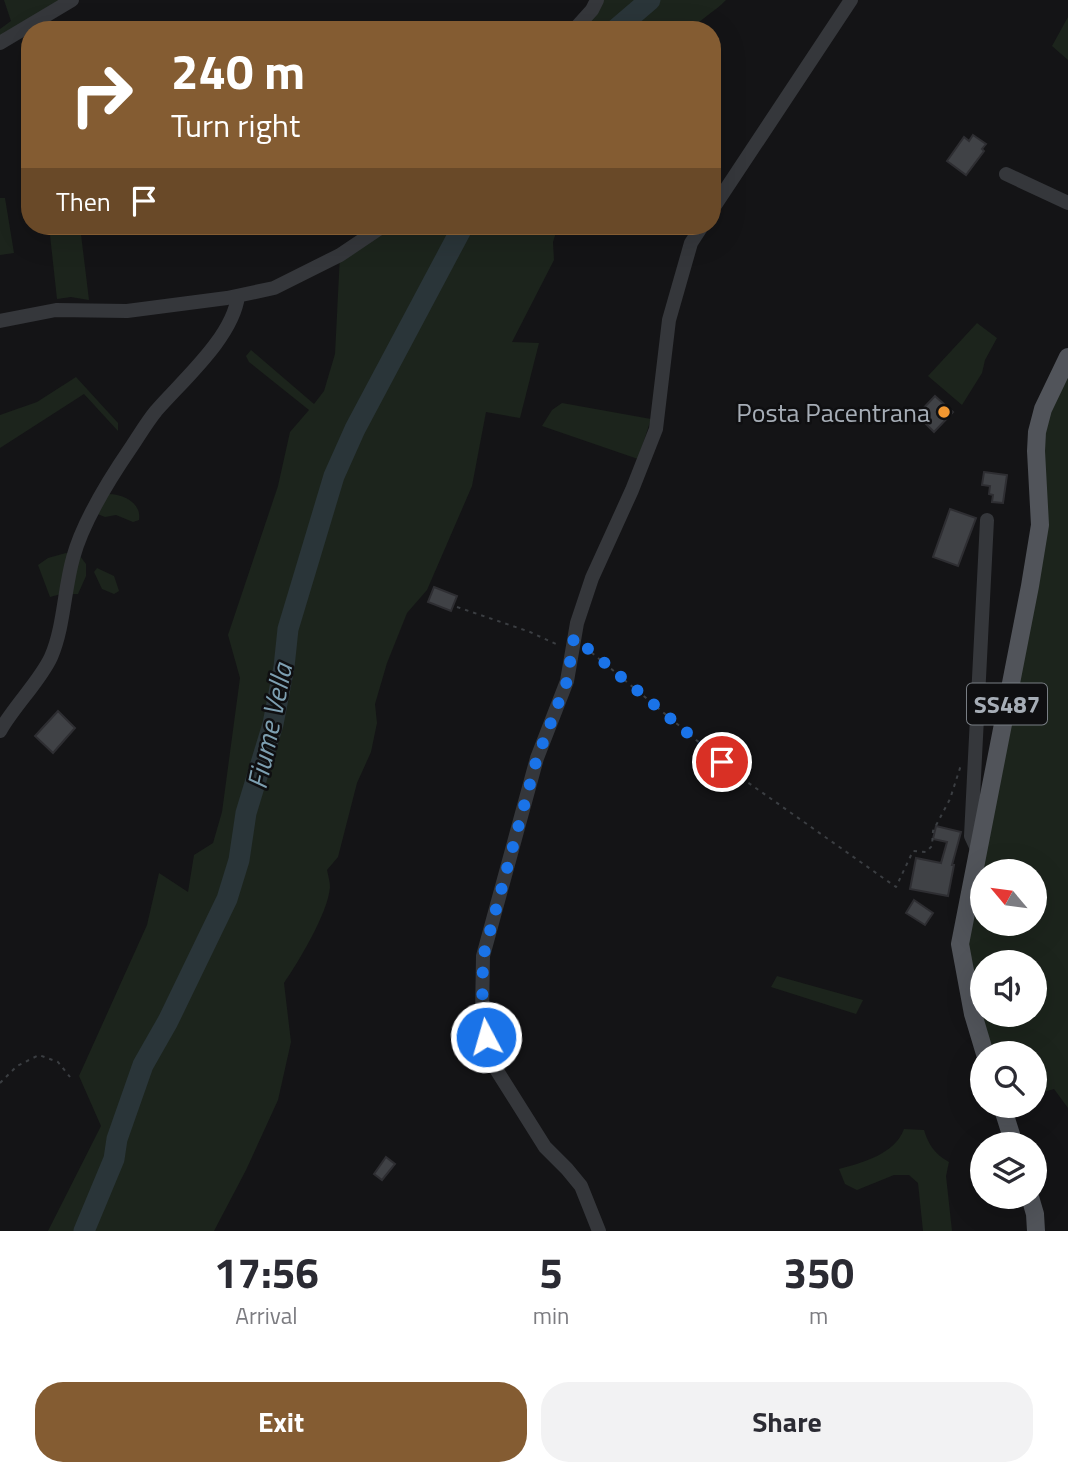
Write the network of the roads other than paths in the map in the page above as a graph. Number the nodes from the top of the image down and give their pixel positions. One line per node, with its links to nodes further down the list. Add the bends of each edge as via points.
1 (72, 0): 4 (street)
2 (597, 0): 5 (street)
3 (851, 0): 9 (street)
4 (37, 21)
5 (582, 21)
6 (21, 30): 7 (street)
7 (0, 43)
8 (1006, 174): 10 (street)
9 (721, 197)
10 (1068, 203)
11 (370, 235): 13 (street, via 340,256 274,288)
12 (696, 235): 21 (street, via 669,320 656,429 577,623 567,681 537,758 483,957 482,1016 489,1058 545,1147 581,1186)
13 (238, 296): 14 (street, via 127,312 56,310); 17 (street, via 221,336 153,414 84,529 73,557 50,658)
14 (0, 321)
15 (1068, 357): 18 (main road, SS487, via 1037,432 1040,525)
16 (987, 520): 18 (street, via 971,836)
17 (0, 732)
18 (979, 853): 19 (main road, SS487, via 960,944)
19 (981, 1041)
20 (1034, 1209): 22 (main road)
21 (598, 1231)
22 (1036, 1231)

